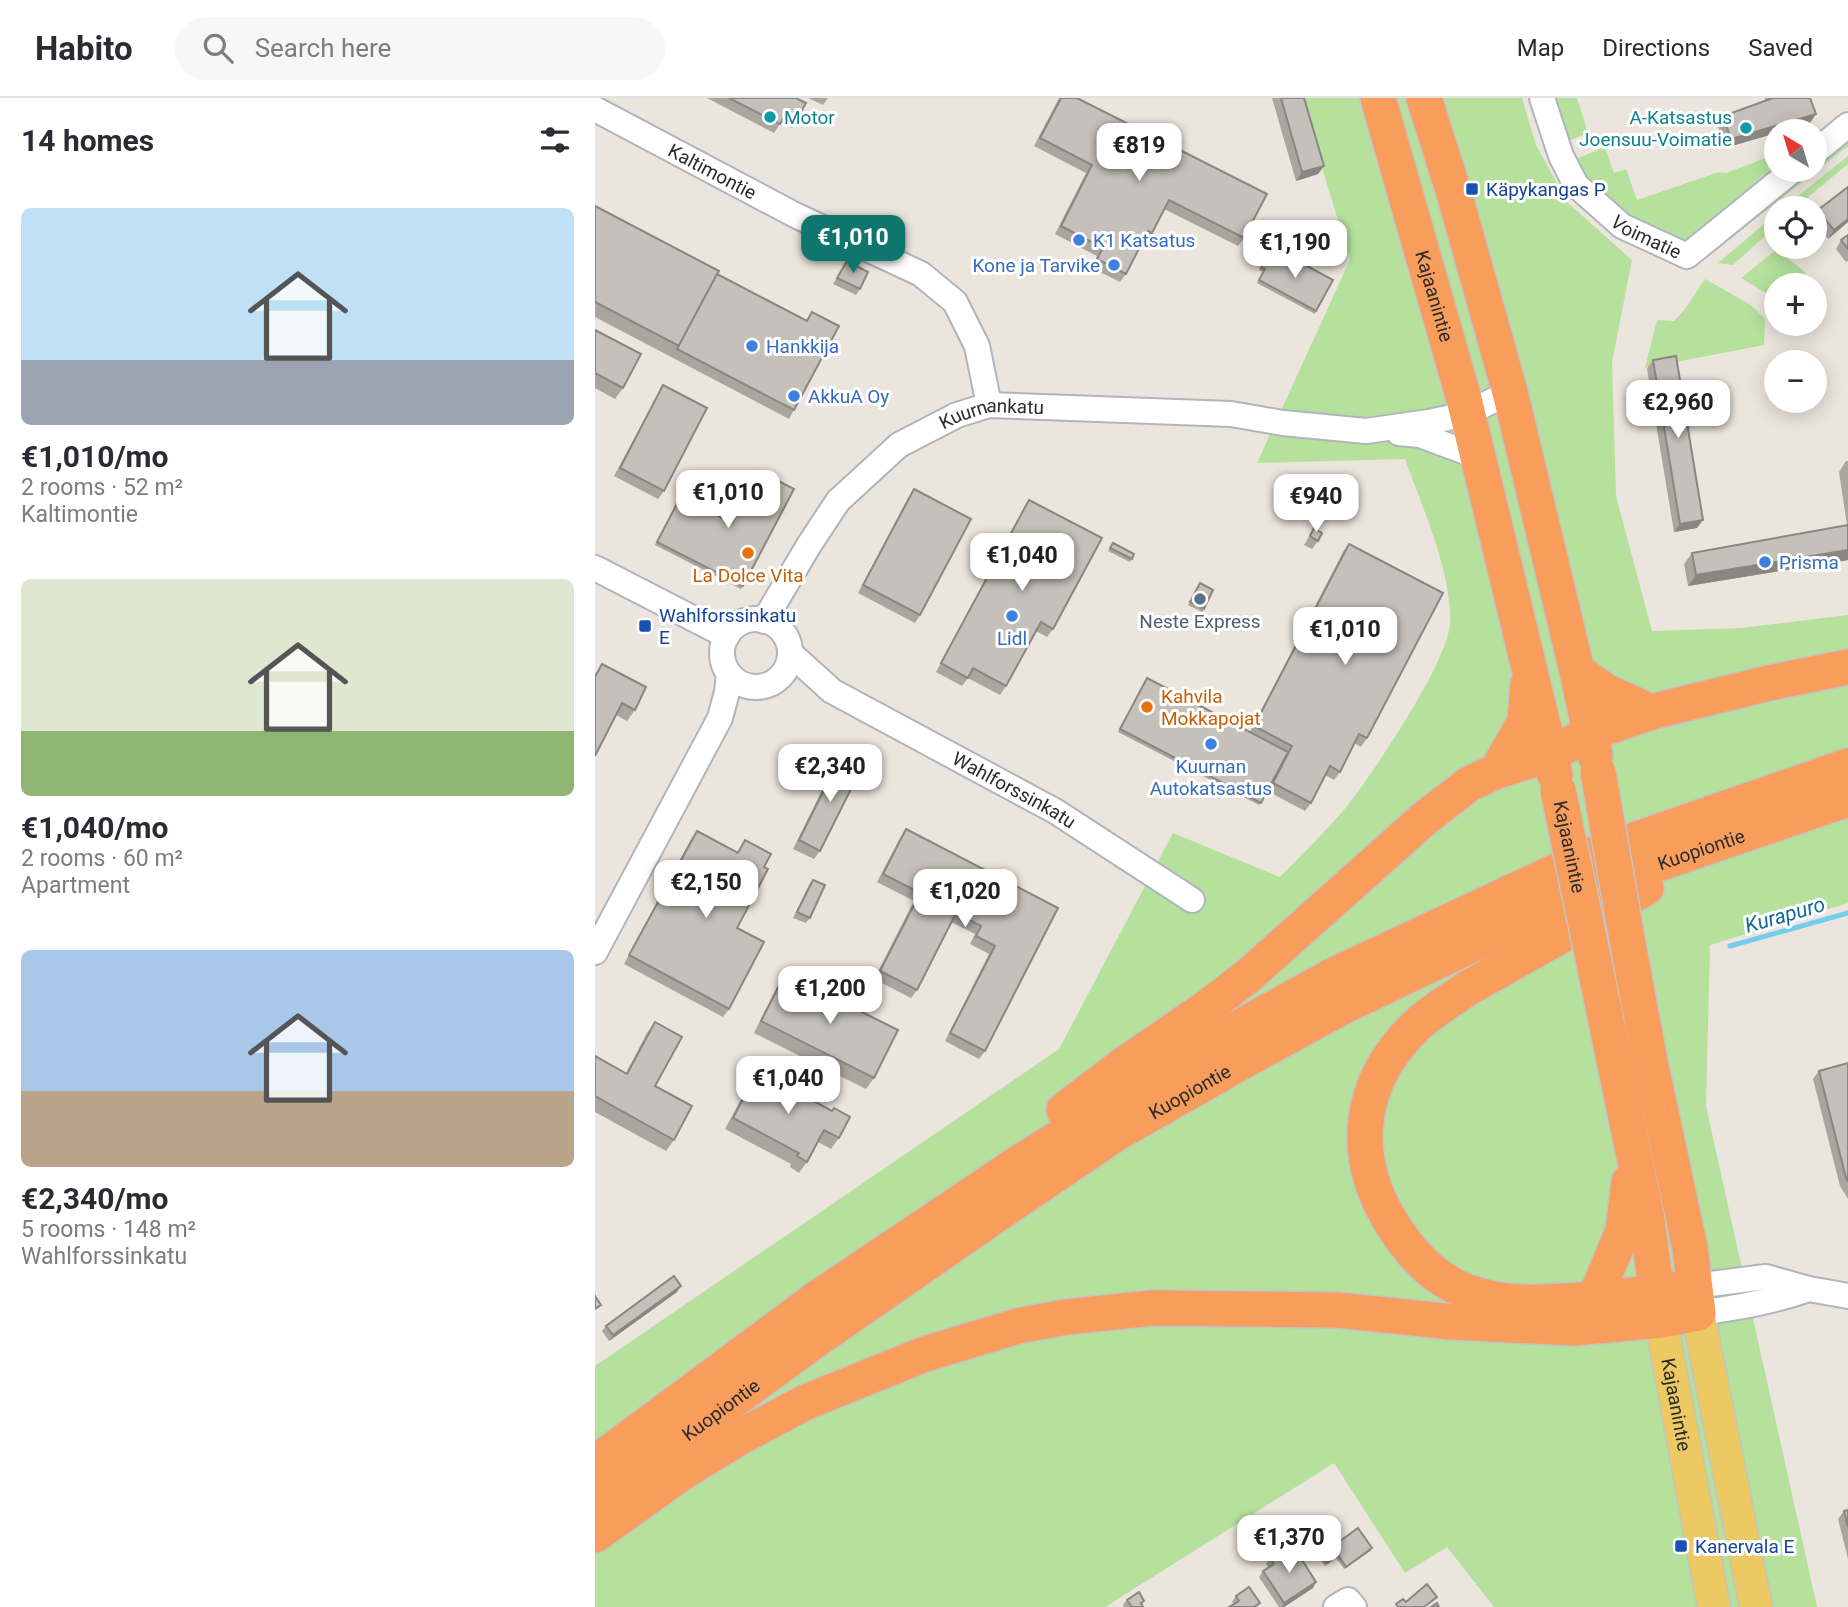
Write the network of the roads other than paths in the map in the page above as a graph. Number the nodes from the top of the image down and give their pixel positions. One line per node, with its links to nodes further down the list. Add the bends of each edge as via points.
1 (1378, 98): 10 (highway, Kajaanintie)
2 (1424, 98): 8 (highway, Kajaanintie)
3 (1542, 98): 7 (street, Voimatie, via 1576,185 1622,226 1686,256)
4 (595, 109): 9 (street, Kaltimontie, via 795,215 921,274 955,302 977,346)
5 (1848, 125): 6 (street)
6 (1827, 142)
7 (1778, 182)
8 (1510, 392): 10 (street, Kuurnankatu); 20 (highway, Kajaanintie)
9 (989, 405): 11 (street, Kuurnankatu, via 1231,414); 15 (street, Kuurnankatu, via 957,415 899,445 838,501)
10 (1465, 406): 11 (street, Kuurnankatu); 12 (street, Kuurnankatu, via 1429,422); 13 (highway, Kajaanintie)
11 (1312, 425): 12 (street, Kuurnankatu)
12 (1366, 431): 13 (street, via 1420,435)
13 (1479, 457): 19 (highway, Kajaanintie)
14 (595, 568): 16 (street)
15 (764, 621): 16 (street, via 744,622); 17 (street, via 783,634)
16 (727, 636): 21 (street, via 722,655)
17 (790, 653): 22 (street, via 784,673); 23 (street, Wahlforssinkatu)
18 (1848, 667): 24 (highway)
19 (1529, 670): 26 (highway, Kajaanintie); 29 (highway, via 1525,721)
20 (1577, 671): 24 (highway, via 1607,692); 25 (highway, Kajaanintie)
21 (729, 674): 22 (street, via 736,681); 27 (street, via 720,718)
22 (767, 684): 23 (street, Wahlforssinkatu); 27 (street)
23 (832, 691): 31 (street, Wahlforssinkatu, via 1055,811)
24 (1651, 712): 25 (highway)
25 (1591, 733): 26 (highway); 37 (highway, Kajaanintie, bridge)
26 (1551, 754): 29 (highway); 33 (highway, Kajaanintie, bridge)
27 (699, 756): 32 (street)
28 (1848, 766): 35 (highway, Kuopiontie, via 1591,855 1333,975 1123,1096)
29 (1497, 771): 35 (highway, via 1469,784 1425,818 1248,976 1115,1071)
30 (1844, 800): 36 (highway, via 1644,889 1468,988 1416,1026 1376,1082 1364,1132 1369,1174 1387,1216 1422,1262 1467,1292 1500,1300 1555,1303); 39 (highway, Kuopiontie, via 1602,883 1346,1005 1245,1060 1117,1133)
31 (1192, 900)
32 (595, 952)
33 (1633, 1146): 36 (highway, via 1623,1231); 38 (highway, Kajaanintie)
34 (1848, 1296): 37 (street, via 1766,1276)
35 (819, 1297): 39 (highway, Kuopiontie)
36 (1595, 1298): 38 (highway)
37 (1696, 1299): 38 (highway); 44 (main road, Kajaanintie)
38 (1659, 1307): 40 (highway, via 1574,1328 1337,1310 1152,1307 1018,1326 925,1354 806,1402 683,1472); 43 (main road, Kajaanintie)
39 (602, 1484)
40 (595, 1535)
41 (1336, 1607): 42 (street, via 1348,1600)
42 (1354, 1607)
43 (1714, 1607)
44 (1756, 1607)

